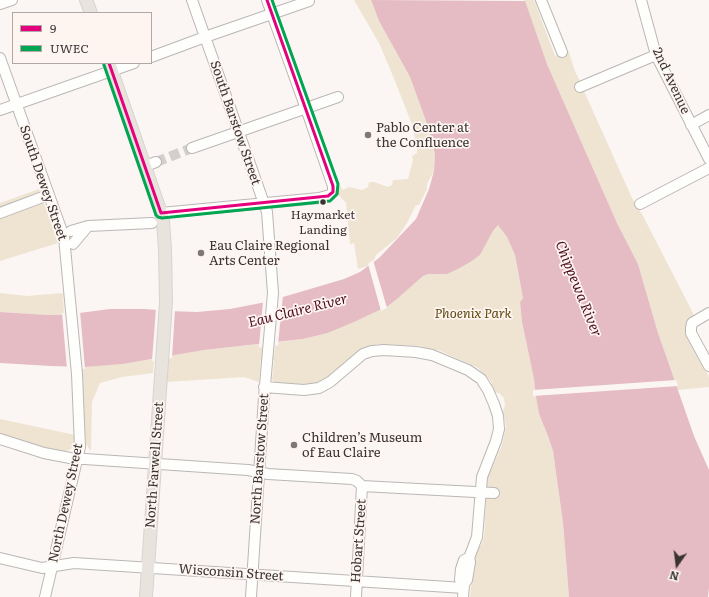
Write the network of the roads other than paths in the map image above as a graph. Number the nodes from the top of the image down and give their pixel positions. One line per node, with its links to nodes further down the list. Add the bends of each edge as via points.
1 (12, 0): 8 (street)
2 (86, 0): 9 (main road)
3 (192, 0): 11 (street, South Barstow Street)
4 (267, 0): 10 (street)
5 (541, 0): 12 (street)
6 (641, 0): 13 (street, 2nd Avenue)
7 (309, 1): 10 (street)
8 (0, 4)
9 (91, 12)
10 (272, 15): 11 (street); 21 (street)
11 (205, 37): 14 (street); 25 (street, South Barstow Street)
12 (562, 52)
13 (656, 55): 18 (street); 24 (street, 2nd Avenue)
14 (152, 57)
15 (0, 58): 20 (street, South Dewey Street)
16 (128, 64): 17 (street)
17 (110, 67): 20 (street); 33 (main road, North Farwell Street, via 150,164)
18 (580, 87)
19 (338, 97): 21 (street)
20 (17, 104): 22 (street); 29 (street, South Dewey Street)
21 (306, 108): 25 (street); 30 (street, via 333,186 332,194 325,197)
22 (0, 110)
23 (709, 115): 24 (street)
24 (691, 125): 27 (street, 2nd Avenue)
25 (239, 131): 26 (street); 30 (street, South Barstow Street)
26 (192, 148)
27 (709, 159)
28 (709, 168): 31 (street)
29 (48, 195): 32 (street); 40 (street, South Dewey Street, via 64,237)
30 (264, 203): 33 (street); 39 (street, South Barstow Street, via 267,212 273,293)
31 (640, 204)
32 (0, 213)
33 (161, 213): 45 (main road, North Farwell Street, via 166,302)
34 (152, 222): 35 (street)
35 (88, 226): 36 (street); 37 (street)
36 (71, 231)
37 (73, 244)
38 (709, 313): 41 (street, via 692,323 691,333)
39 (270, 320): 42 (street, North Barstow Street)
40 (74, 336): 44 (street, North Dewey Street, via 80,430)
41 (709, 366)
42 (264, 387): 46 (street, North Barstow Street); 48 (street, via 304,390 319,388 363,354 384,350 432,355 468,370 485,384 499,422 498,435 485,467)
43 (0, 439): 44 (street, via 44,453)
44 (78, 458): 45 (street); 51 (street, North Dewey Street)
45 (155, 463): 46 (street); 52 (main road, North Farwell Street)
46 (259, 472): 47 (street, via 352,479); 53 (street, North Barstow Street)
47 (362, 486): 48 (street); 54 (street, Hobart Street)
48 (480, 492): 49 (street); 55 (street, via 477,537 469,558 464,560 461,569 460,580)
49 (494, 493)
50 (0, 558): 51 (street, Wisconsin Street, via 42,568)
51 (52, 566): 52 (street, Wisconsin Street, via 74,563); 56 (street, North Dewey Street)
52 (148, 568): 53 (street, Wisconsin Street); 57 (main road, North Farwell Street)
53 (252, 575): 54 (street, Wisconsin Street); 58 (street, North Barstow Street)
54 (357, 581): 55 (street, Wisconsin Street); 59 (street, Hobart Street)
55 (463, 590)
56 (45, 597)
57 (146, 597)
58 (251, 597)
59 (356, 597)

